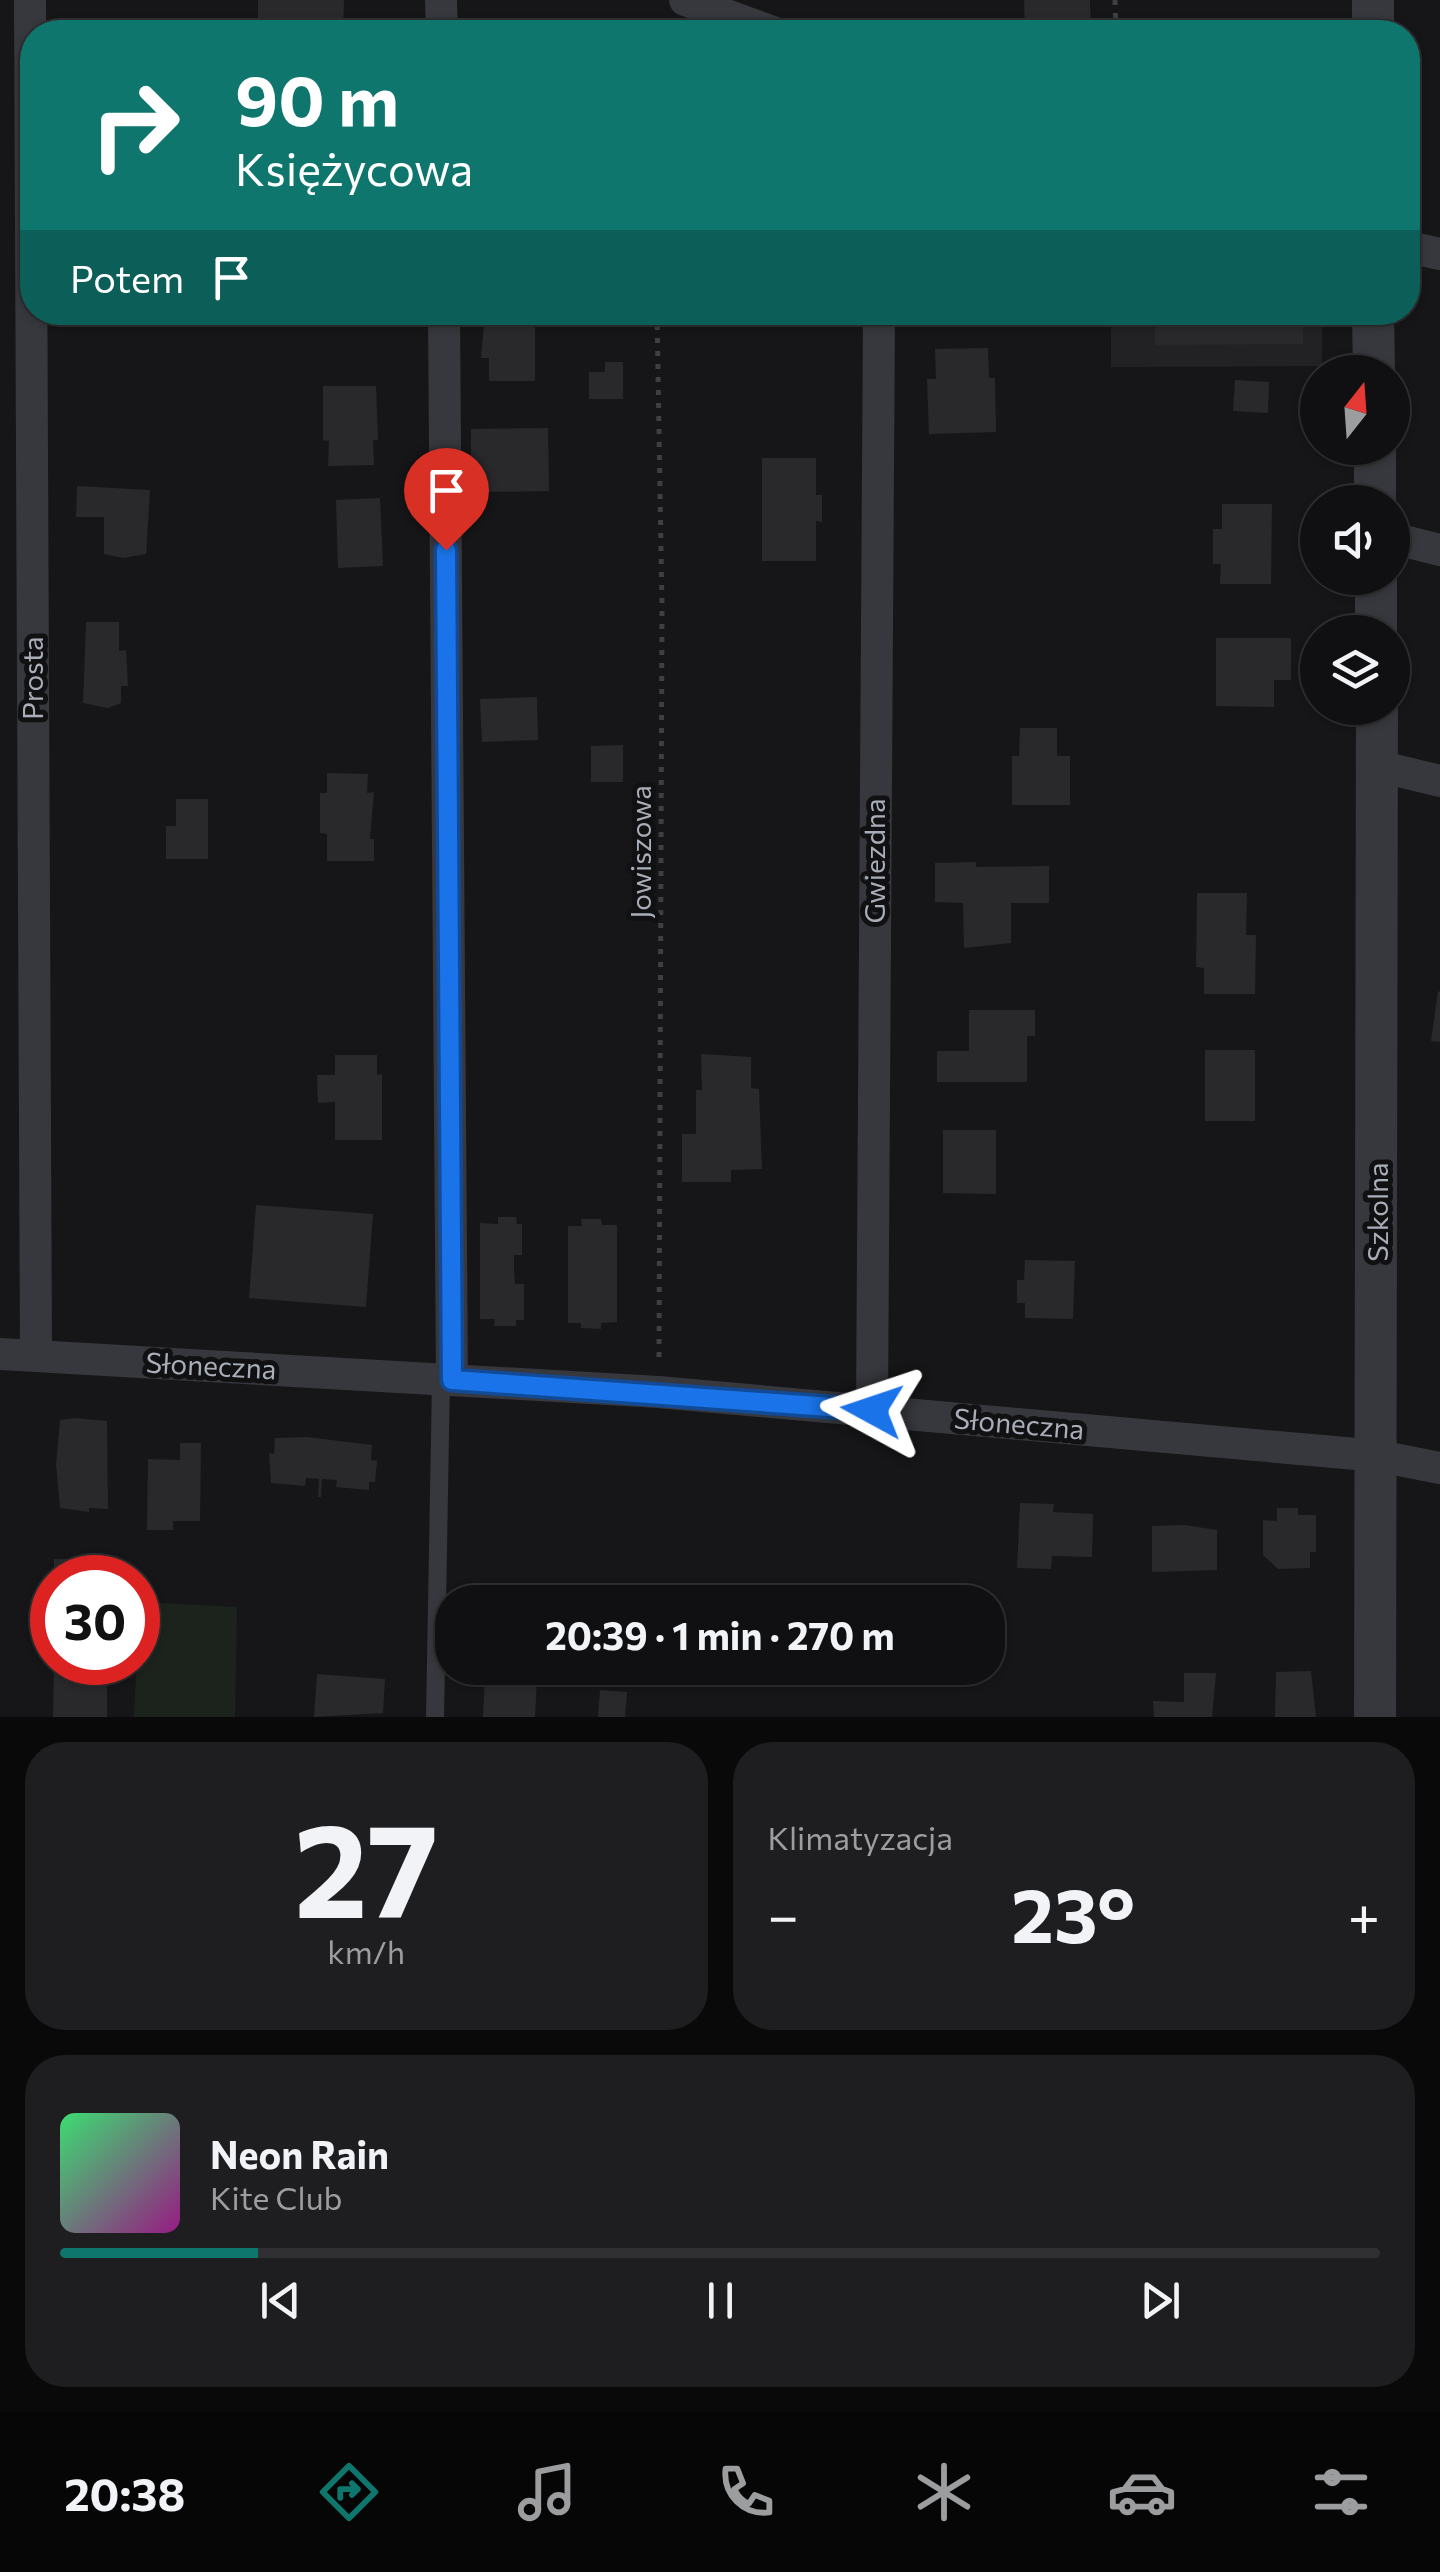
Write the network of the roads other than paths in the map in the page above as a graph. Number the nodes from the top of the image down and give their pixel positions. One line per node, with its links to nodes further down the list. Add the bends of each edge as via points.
1 (686, 0): 2 (street)
2 (740, 20)
3 (31, 325): 14 (street, Prosta)
4 (444, 325): 15 (street)
5 (879, 325): 16 (street, Gwiezdna)
6 (1373, 325): 7 (street)
7 (1374, 355)
8 (1410, 542): 9 (street)
9 (1440, 550)
10 (1377, 725): 11 (street, Szkolna)
11 (1378, 766): 12 (street); 17 (street, Szkolna)
12 (1440, 780)
13 (0, 1354): 14 (street, Słoneczna)
14 (36, 1356): 15 (street, Słoneczna)
15 (446, 1380): 16 (street, Słoneczna); 19 (lane)
16 (872, 1410): 17 (street, Słoneczna)
17 (1378, 1456): 18 (street, Słoneczna); 20 (street, Szkolna)
18 (1440, 1468)
19 (435, 1717)
20 (1375, 1717)

